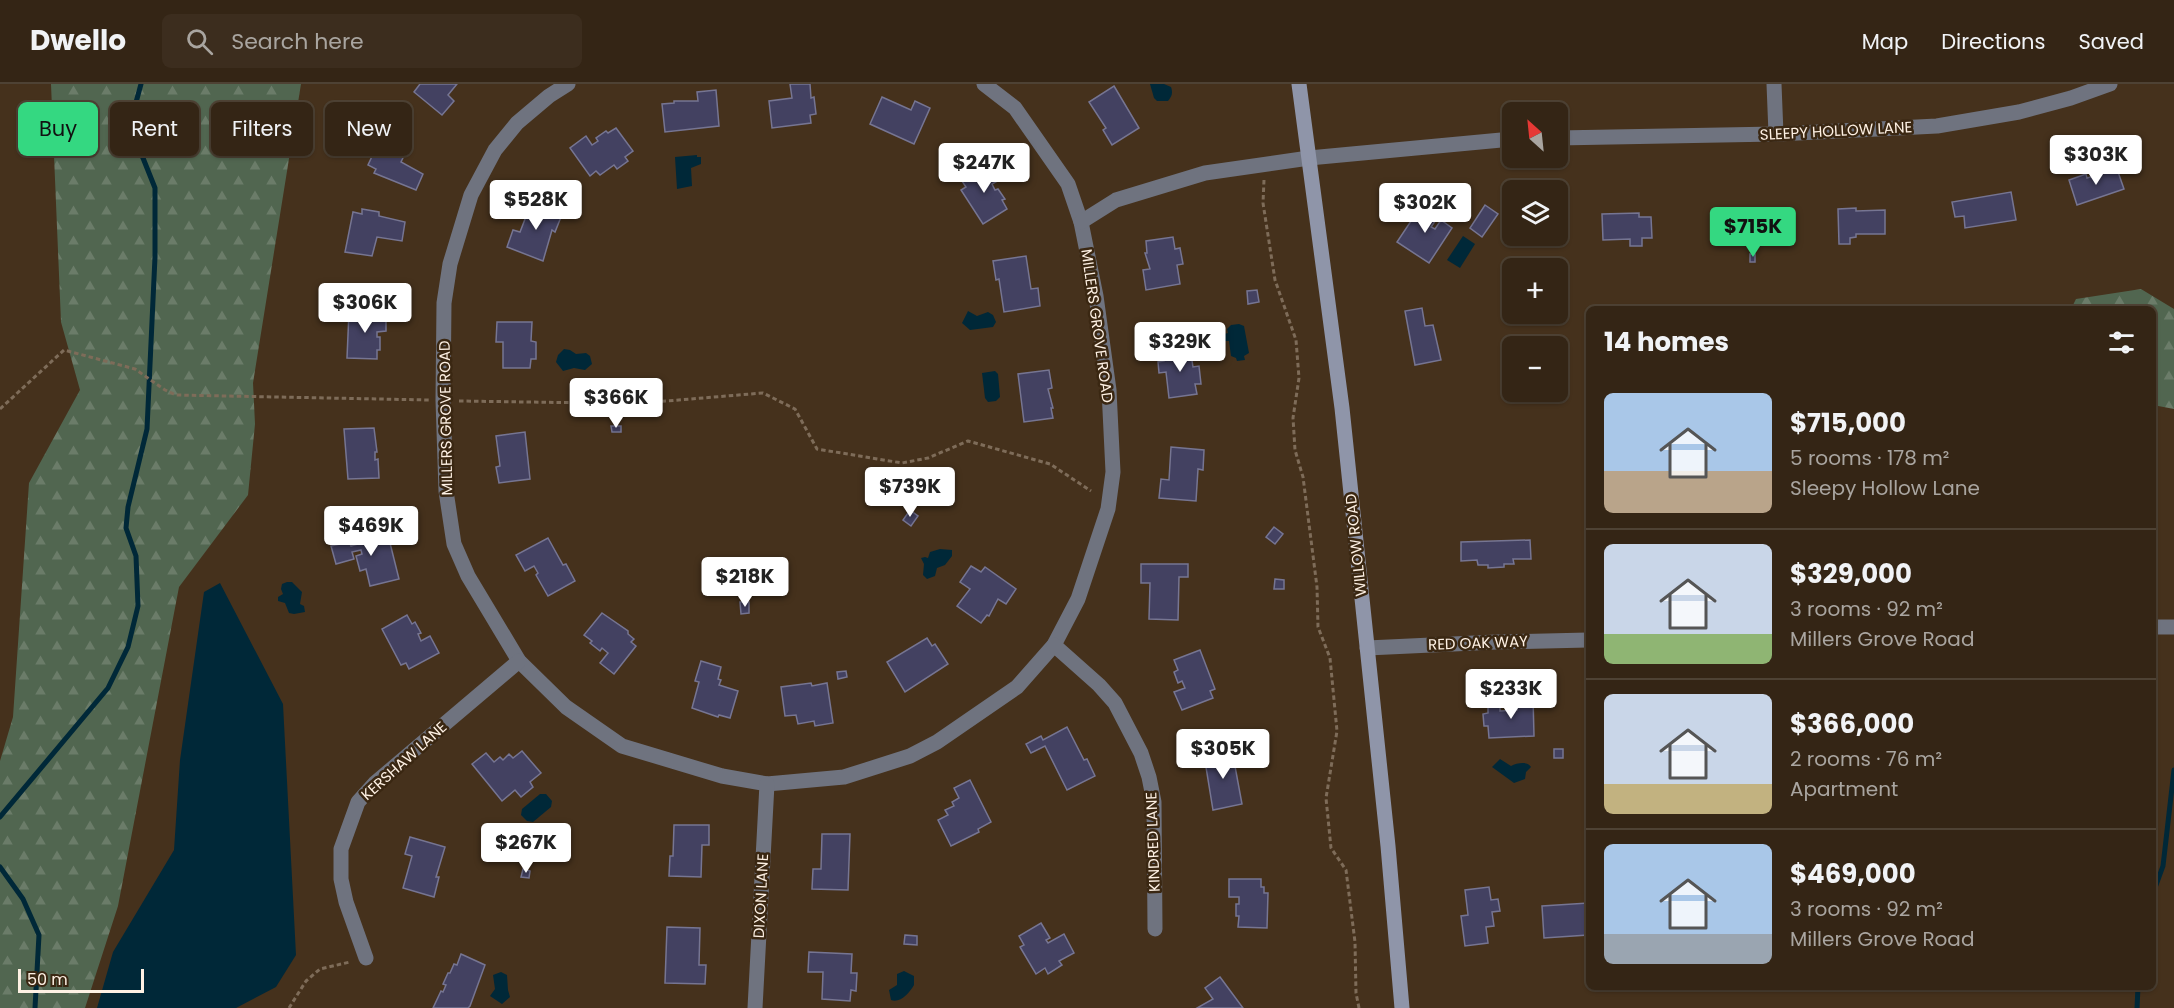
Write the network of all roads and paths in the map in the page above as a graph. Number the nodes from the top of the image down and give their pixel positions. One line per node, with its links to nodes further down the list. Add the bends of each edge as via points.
1 (568, 84): 21 (street, MILLERS GROVE ROAD, via 517,123 495,150 471,195 450,264 444,303 446,491 454,543 468,576)
2 (984, 84): 11 (street, MILLERS GROVE ROAD, via 1015,108 1068,184)
3 (1299, 84): 9 (street, WILLOW ROAD)
4 (1774, 84): 6 (street)
5 (2110, 84): 6 (street, SLEEPY HOLLOW LANE, via 2019,112 1937,126)
6 (1776, 134): 7 (street, SLEEPY HOLLOW LANE)
7 (1568, 138)
8 (1502, 140): 9 (street)
9 (1310, 158): 10 (street); 20 (street, WILLOW ROAD)
10 (1265, 165): 11 (street, via 1205,173 1116,200); 27 (path, via 1263,203 1275,280 1296,340 1299,378 1293,418 1295,450 1303,477 1318,627 1330,658 1337,731 1326,798 1331,848 1346,870)
11 (1081, 222): 19 (street, MILLERS GROVE ROAD, via 1109,390 1113,472 1108,509 1078,599)
12 (429, 400): 14 (path, via 176,395 135,369 64,350)
13 (454, 401): 15 (path, via 646,402 763,393 795,409 817,449 902,463 928,458 968,441 1050,464)
14 (0, 409)
15 (1091, 491)
16 (2156, 627): 17 (street)
17 (2174, 627)
18 (1586, 640): 20 (street, RED OAK WAY)
19 (1054, 645): 22 (street, MILLERS GROVE ROAD, via 1017,687 910,756 844,777); 23 (street, KINDRED LANE, via 1115,703 1141,753 1154,802)
20 (1367, 648): 28 (street, WILLOW ROAD)
21 (519, 661): 22 (street, MILLERS GROVE ROAD, via 566,707 622,746 722,776); 24 (street, KERSHAW LANE, via 375,783 358,802 341,849 341,879)
22 (767, 784): 26 (street, DIXON LANE)
23 (1155, 929)
24 (366, 958): 25 (path, via 320,969 306,981)
25 (289, 1008)
26 (755, 1008)
27 (1359, 1008)
28 (1402, 1008)

